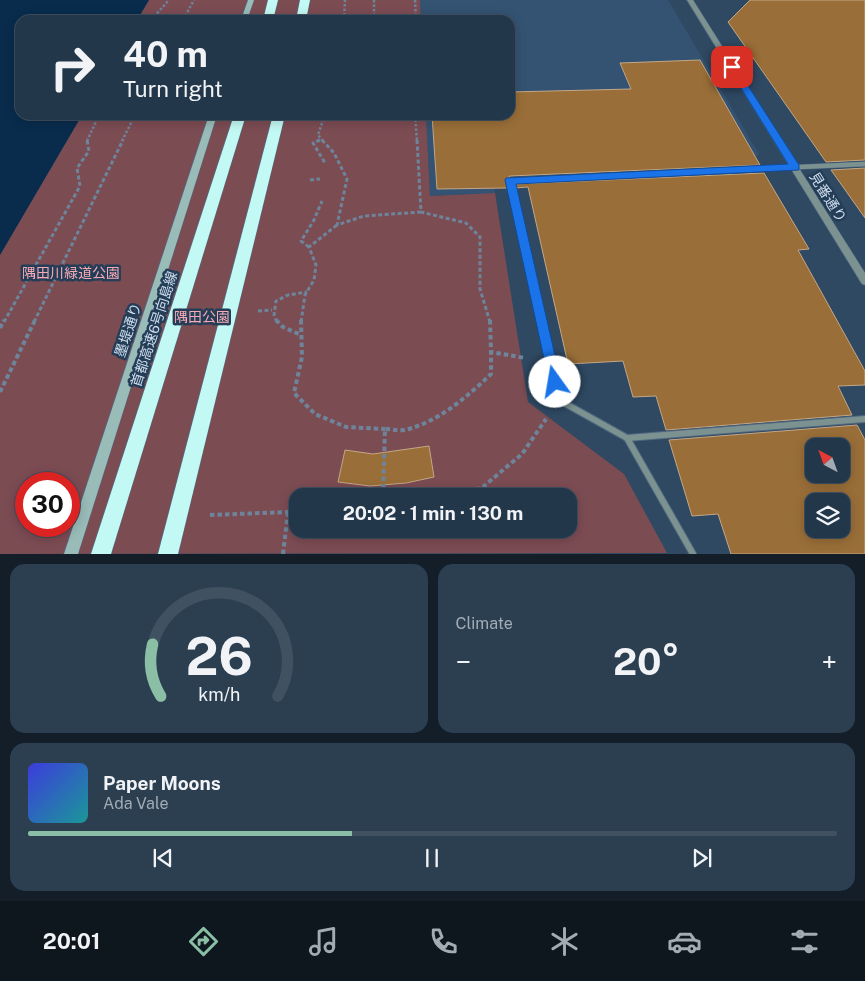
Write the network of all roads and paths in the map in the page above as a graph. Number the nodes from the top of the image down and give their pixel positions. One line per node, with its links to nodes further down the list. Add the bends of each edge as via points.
1 (168, 0): 10 (path)
2 (194, 0): 11 (path)
3 (250, 0): 12 (main road)
4 (273, 0): 13 (highway)
5 (305, 0): 14 (highway)
6 (345, 0): 15 (path)
7 (374, 0): 16 (path)
8 (415, 0): 17 (path)
9 (690, 0): 28 (street, 見番通り)
10 (156, 15)
11 (186, 15)
12 (246, 15)
13 (269, 15)
14 (302, 15)
15 (344, 15)
16 (374, 15)
17 (416, 15)
18 (97, 120): 37 (path, via 86,142 89,151 77,168 80,186)
19 (133, 120): 41 (path)
20 (211, 120): 50 (main road, 墨堤通り)
21 (238, 120): 51 (highway, 首都高速6号向島線)
22 (278, 120): 52 (highway)
23 (324, 120): 25 (path, via 318,135)
24 (415, 120): 32 (path)
25 (321, 139): 26 (path, via 313,143); 33 (path, via 334,153 347,179)
26 (325, 163)
27 (865, 164): 28 (street)
28 (795, 168): 35 (street, 見番通り); 40 (street, via 510,180)
29 (320, 179): 30 (path)
30 (310, 180)
31 (322, 201): 34 (path, via 301,241)
32 (421, 212): 33 (path, via 364,216); 39 (path, via 466,223 480,237 480,289 490,318)
33 (337, 225): 34 (path)
34 (309, 247): 36 (path, via 316,265 314,280)
35 (865, 281)
36 (307, 292): 38 (path, via 301,313); 38 (path, via 276,301 272,310 275,320 283,328)
37 (0, 328)
38 (301, 335): 44 (path, via 302,357 294,392 315,414 346,427)
39 (491, 352): 40 (path); 44 (path, via 491,374 439,416 403,430)
40 (550, 363): 42 (street)
41 (0, 392)
42 (559, 400): 45 (street); 47 (path, via 522,454)
43 (865, 418): 45 (street)
44 (385, 429): 46 (path)
45 (627, 438): 54 (street)
46 (383, 488)
47 (480, 488)
48 (288, 512): 49 (path); 53 (path)
49 (202, 516)
50 (70, 554)
51 (101, 554)
52 (168, 554)
53 (283, 554)
54 (693, 554)

